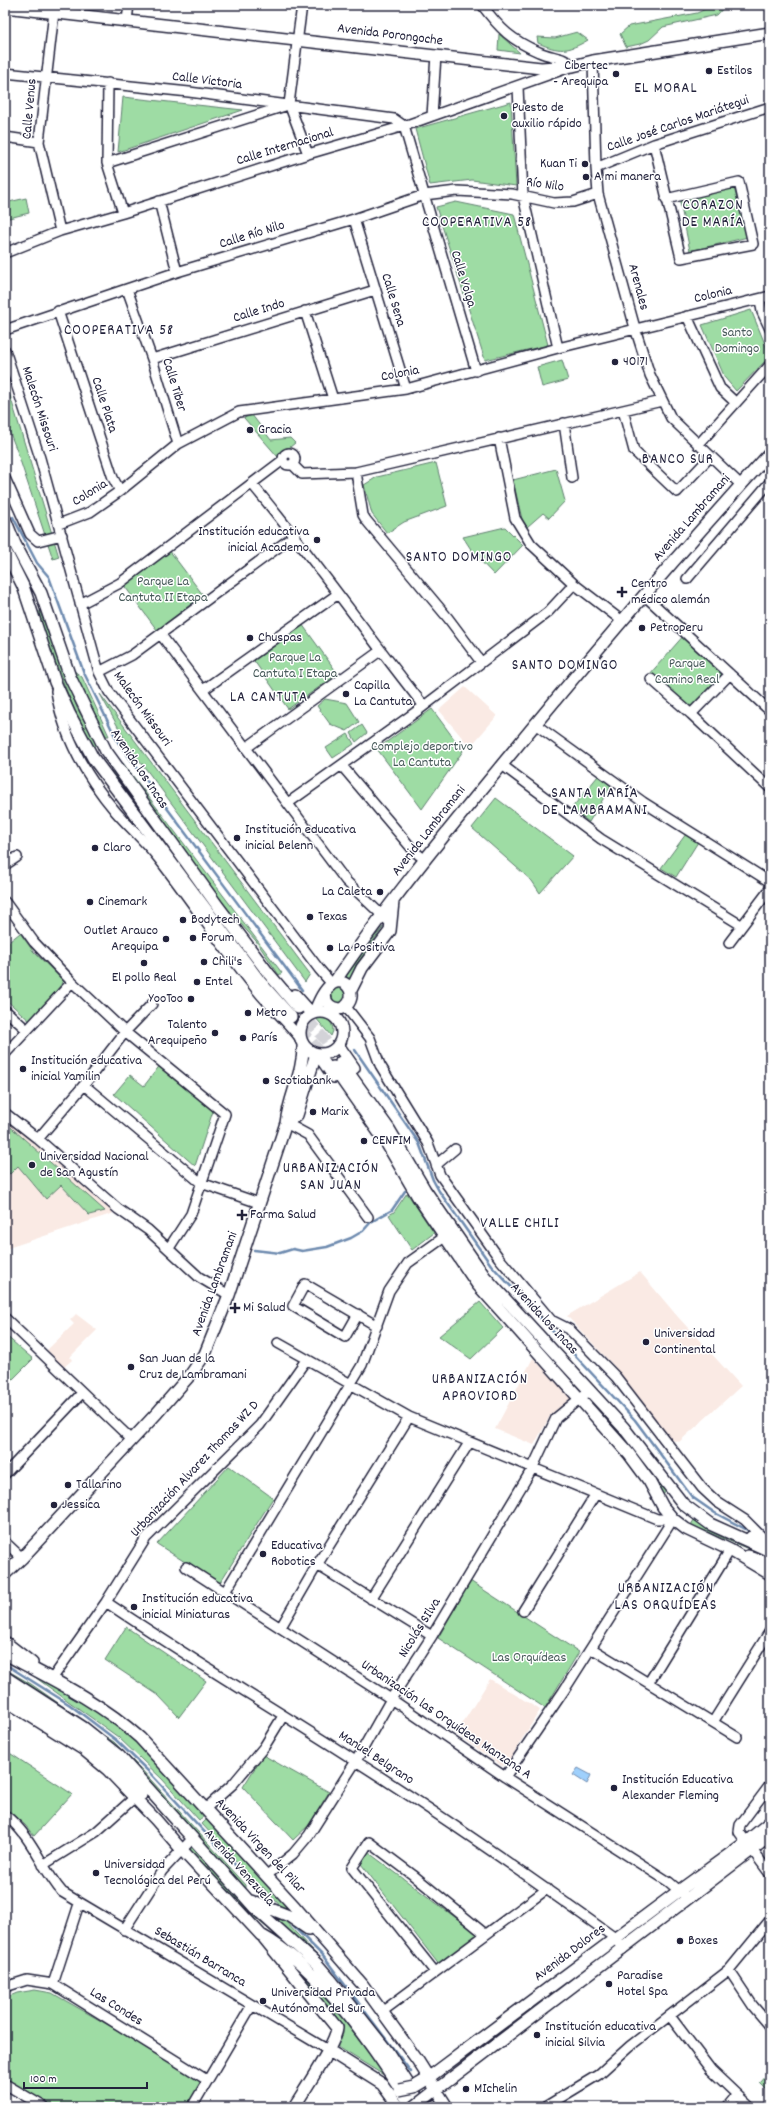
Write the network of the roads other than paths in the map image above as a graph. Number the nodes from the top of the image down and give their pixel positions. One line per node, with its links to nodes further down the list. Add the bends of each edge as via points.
1 (129, 5): 7 (street)
2 (302, 5): 9 (street)
3 (482, 5): 12 (street, via 509,36 541,53 564,58)
4 (5, 7): 5 (main road, Avenida Porongoche)
5 (35, 7): 6 (main road, Avenida Porongoche)
6 (54, 12): 7 (main road, Avenida Porongoche); 14 (street, Calle Venus)
7 (127, 20): 9 (main road, Avenida Porongoche)
8 (770, 33): 11 (main road, Avenida Porongoche)
9 (298, 39): 10 (main road, Avenida Porongoche); 17 (street)
10 (436, 55): 12 (main road, Avenida Porongoche, via 541,68); 19 (street)
11 (593, 61): 12 (main road, Avenida Porongoche); 26 (street, Arenales)
12 (573, 66): 16 (street, Calle Internacional)
13 (5, 73): 14 (street, Calle Victoria)
14 (47, 78): 15 (street, Calle Victoria); 22 (street, Calle Venus)
15 (108, 83): 17 (street, Calle Victoria); 25 (street)
16 (518, 87): 19 (street, Calle Internacional); 30 (street)
17 (289, 104): 20 (street, Calle Victoria, via 394,119); 24 (street); 25 (street)
18 (770, 107): 23 (street, Calle José Carlos Mariátegui)
19 (432, 116): 20 (street, Calle Internacional)
20 (404, 126): 24 (street, Calle Internacional); 29 (street, Calle Volga)
21 (5, 137): 22 (street)
22 (39, 142): 35 (street, Calle Venus)
23 (654, 144): 26 (street, Calle José Carlos Mariátegui); 31 (street)
24 (308, 154): 32 (street, Calle Internacional)
25 (107, 163): 33 (street)
26 (596, 168): 28 (street, Arenales)
27 (512, 194): 29 (street, Calle Río Nilo, via 456,191); 30 (street, Río Nilo)
28 (598, 194): 30 (street, Río Nilo, via 573,202 554,203); 45 (street, Arenales)
29 (424, 195): 34 (street, Calle Río Nilo); 52 (street, Calle Volga)
30 (523, 196): 48 (street)
31 (666, 199): 31 (street, via 739,182 753,244 681,258)
32 (159, 201): 33 (street, Calle Internacional); 37 (street)
33 (123, 213): 35 (street, Calle Internacional)
34 (354, 219): 37 (street, Calle Río Nilo); 39 (street, Calle Sena)
35 (60, 231): 36 (street, Calle Internacional)
36 (5, 253)
37 (178, 272): 38 (street, Calle Río Nilo)
38 (127, 289): 42 (street, Calle Río Nilo); 50 (street, Calle Tiber)
39 (375, 290): 43 (street, Calle Indo); 53 (street, Calle Sena)
40 (770, 296): 41 (street, Colonia)
41 (760, 299): 44 (street, Colonia); 46 (street, via 762,312)
42 (58, 311): 47 (street, Calle Río Nilo); 70 (street, Calle Plata, via 113,478)
43 (305, 311): 50 (street, Calle Indo); 54 (street)
44 (687, 316): 45 (street, Colonia); 56 (street, via 720,388)
45 (635, 328): 48 (street, Colonia); 55 (street, Arenales, via 650,375)
46 (770, 329)
47 (5, 330)
48 (558, 348): 52 (street, Colonia)
49 (5, 350): 72 (street, Malecón Missouri)
50 (152, 359): 60 (street, Calle Tiber)
51 (770, 364): 56 (street)
52 (476, 371): 53 (street, Colonia)
53 (406, 389): 54 (street, Colonia)
54 (333, 399): 60 (street, Colonia, via 239,412)
55 (662, 401): 57 (street); 61 (street, Arenales, via 671,418)
56 (736, 403): 61 (street)
57 (623, 410): 58 (street); 63 (street, via 634,451 677,492)
58 (564, 423): 59 (street); 66 (street)
59 (499, 438): 64 (street); 77 (street, via 515,518 531,544)
60 (178, 444): 70 (street, Colonia)
61 (698, 445): 63 (street, Arenales)
62 (770, 453): 69 (main road, Avenida Lambramani)
63 (710, 457): 69 (street, Arenales)
64 (356, 472): 68 (street, via 302,474 292,464 295,459 292,454 285,454 283,460); 84 (street, via 366,520 448,618)
65 (5, 478): 73 (street, via 30,534 38,541)
66 (572, 478)
67 (770, 482): 76 (street)
68 (252, 484): 74 (street); 80 (street, via 120,583)
69 (740, 485): 79 (main road, Avenida Lambramani)
70 (120, 491): 72 (street, Colonia, via 90,512)
71 (5, 519): 108 (main road, Avenida los Incas, via 41,593 70,677 103,745)
72 (59, 524): 73 (street, Malecón Missouri)
73 (62, 535): 80 (street, Malecón Missouri)
74 (294, 535): 78 (street); 82 (street)
75 (5, 550): 88 (main road, Avenida los Incas, via 23,586)
76 (687, 579)
77 (574, 584): 81 (street); 84 (street, via 548,612)
78 (338, 594): 83 (street); 89 (street)
79 (644, 596): 81 (main road, Avenida Lambramani); 86 (street)
80 (80, 604): 85 (street, Malecón Missouri)
81 (621, 620): 93 (main road, Avenida Lambramani)
82 (160, 635): 85 (street, via 132,655); 89 (street)
83 (380, 651): 90 (street); 94 (street)
84 (481, 662): 90 (street)
85 (99, 672): 114 (street, Malecón Missouri, via 109,692)
86 (730, 674): 91 (street); 92 (street)
87 (651, 679): 92 (street)
88 (55, 682): 99 (main road, Avenida los Incas, via 93,758); 100 (street, Avenida los Incas, via 61,716 79,758 116,812)
89 (203, 690): 94 (street)
90 (424, 706): 96 (street)
91 (770, 711)
92 (691, 714): 97 (street)
93 (535, 724): 95 (main road, Avenida Lambramani); 104 (street, via 643,802)
94 (246, 748): 98 (street)
95 (502, 765): 102 (main road, Avenida Lambramani); 111 (street, via 602,839)
96 (342, 766): 98 (street); 102 (street, via 414,851)
97 (770, 788)
98 (288, 803): 109 (street, via 346,881)
99 (138, 821): 100 (main road); 108 (main road, Avenida los Incas, via 158,843 265,988 294,1012)
100 (148, 845): 123 (street, Avenida los Incas, via 261,995)
101 (17, 857): 103 (street)
102 (424, 859): 107 (main road, Avenida Lambramani)
103 (5, 865)
104 (770, 882)
105 (770, 889): 111 (street)
106 (5, 902): 113 (street, via 34,942)
107 (393, 902): 109 (main road, Avenida Lambramani); 110 (main road)
108 (217, 905): 119 (main road)
109 (382, 916): 110 (street); 114 (main road, Avenida Lambramani)
110 (391, 924): 115 (main road, via 390,931 362,968)
111 (741, 925): 112 (street)
112 (729, 943)
113 (72, 982): 121 (street); 122 (street)
114 (330, 986): 115 (main road, via 346,984); 117 (main road, via 325,995 328,1004 335,1009); 119 (main road, Avenida Lambramani)
115 (351, 990): 117 (main road, via 352,995)
116 (152, 1004): 122 (street)
117 (346, 1006): 120 (main road); 134 (street, via 370,1038 380,1065 428,1143)
118 (5, 1010): 121 (street)
119 (313, 1013): 120 (main road, via 325,1012); 123 (main road, via 303,1021)
120 (338, 1022): 124 (main road, via 342,1034)
121 (26, 1030): 125 (street)
122 (125, 1032): 129 (street); 135 (street, via 225,1114)
123 (301, 1041): 126 (main road, via 306,1048); 131 (main road, Avenida Lambramani, via 302,1062)
124 (338, 1045): 126 (main road, via 329,1052); 136 (main road, via 410,1150)
125 (5, 1054)
126 (317, 1054): 127 (main road); 128 (main road, Avenida Lambramani)
127 (334, 1066): 128 (main road, via 321,1066); 136 (main road, via 388,1158); 136 (main road, Avenida los Incas, via 395,1138)
128 (313, 1070): 131 (main road, Avenida Lambramani, via 297,1115)
129 (84, 1085): 132 (street); 135 (street)
130 (5, 1113): 132 (street)
131 (286, 1123): 137 (main road, Avenida Lambramani); 138 (street, via 308,1135)
132 (38, 1139): 140 (street, via 118,1209)
133 (455, 1149): 134 (street)
134 (436, 1165): 165 (street, via 452,1194 499,1258 546,1315 556,1324 570,1329 616,1377 702,1488 745,1520)
135 (201, 1183): 137 (street); 140 (street, via 190,1214)
136 (422, 1193): 139 (main road, Avenida los Incas)
137 (260, 1203): 141 (main road, Avenida Lambramani)
138 (368, 1217)
139 (448, 1234): 144 (main road, Avenida los Incas); 145 (street, via 408,1263 389,1291); 146 (main road, Avenida los Incas, via 477,1284)
140 (169, 1248): 141 (street, via 198,1277)
141 (229, 1295): 154 (main road, Avenida Lambramani, via 198,1365)
142 (358, 1314): 142 (street, via 305,1284 293,1306 345,1337); 145 (street)
143 (5, 1318): 151 (street)
144 (524, 1320): 146 (main road); 150 (main road, Avenida los Incas)
145 (377, 1326): 149 (street, via 362,1365)
146 (515, 1327): 152 (main road, Avenida los Incas)
147 (278, 1343): 148 (street)
148 (306, 1360): 149 (street); 176 (street, Urbanización Alvarez Thomas WZ D, via 260,1425 146,1538)
149 (350, 1383): 153 (street); 174 (street)
150 (590, 1390): 152 (street, Nicolás SIlva); 156 (main road, Avenida los Incas)
151 (82, 1393): 154 (street); 158 (street)
152 (580, 1398): 157 (street, Nicolás SIlva, via 556,1418); 159 (main road, Avenida los Incas)
153 (409, 1417): 155 (street); 169 (street)
154 (131, 1439): 167 (main road, Avenida Lambramani)
155 (469, 1443): 157 (street); 175 (street)
156 (656, 1467): 159 (main road); 161 (main road, Avenida los Incas, via 673,1492)
157 (532, 1469): 160 (street); 180 (street, Nicolás SIlva)
158 (5, 1474)
159 (645, 1476): 162 (main road, Avenida los Incas, via 663,1507)
160 (595, 1495): 162 (street, via 658,1519); 177 (street)
161 (695, 1514): 163 (main road, via 688,1517); 165 (main road, Avenida los Incas, via 720,1529)
162 (673, 1518): 163 (main road, Avenida los Incas); 182 (street)
163 (686, 1529): 166 (main road, Avenida los Incas)
164 (5, 1542): 167 (street)
165 (769, 1545)
166 (730, 1550): 168 (main road, Avenida los Incas); 172 (main road, Avenida los Incas); 187 (street)
167 (22, 1558): 171 (main road, Avenida Lambramani); 173 (main road, Avenida Lambramani)
168 (770, 1563)
169 (317, 1565): 175 (street); 178 (street)
170 (186, 1567): 174 (street, Urbanización las Orquídeas Manzana A)
171 (5, 1574)
172 (770, 1574)
173 (5, 1582)
174 (225, 1592): 178 (street, Urbanización las Orquídeas Manzana A)
175 (371, 1599): 180 (street)
176 (106, 1602): 186 (street, Urbanización Alvarez Thomas WZ D); 191 (street, Manuel Belgrano)
177 (523, 1611)
178 (281, 1627): 189 (street, Urbanización las Orquídeas Manzana A)
179 (770, 1631): 192 (street)
180 (432, 1636): 189 (street, Nicolás SIlva)
181 (5, 1642): 184 (main road, via 32,1662)
182 (591, 1648): 187 (street); 195 (street)
183 (5, 1654): 184 (main road, Avenida Virgen del Pilar)
184 (40, 1673): 186 (main road, Avenida Virgen del Pilar)
185 (5, 1677): 203 (main road, Avenida Venezuela, via 104,1743 132,1770)
186 (52, 1679): 198 (main road, Avenida Virgen del Pilar, via 83,1696 126,1726)
187 (649, 1682): 192 (street)
188 (5, 1688): 200 (main road, Avenida Venezuela, via 74,1732 103,1754 136,1788)
189 (391, 1699): 194 (street, Nicolás SIlva); 195 (street, Urbanización las Orquídeas Manzana A)
190 (5, 1700): 197 (main road, Avenida Venezuela, via 83,1749 107,1769)
191 (283, 1716): 194 (street, Manuel Belgrano); 198 (street, via 264,1747 234,1784)
192 (713, 1722): 193 (street)
193 (737, 1737)
194 (356, 1761): 208 (street, Nicolás SIlva, via 308,1835 292,1854); 209 (street, Manuel Belgrano)
195 (505, 1777): 210 (street, Urbanización las Orquídeas Manzana A)
196 (770, 1785): 204 (street, via 740,1825 739,1832)
197 (134, 1798): 200 (main road, Avenida Venezuela); 206 (street, via 96,1832)
198 (205, 1809): 208 (main road, Avenida Virgen del Pilar)
199 (5, 1815): 206 (street, Sebastián Barranca, via 28,1837)
200 (156, 1820): 205 (main road, Avenida Venezuela)
201 (770, 1822): 204 (main road, Avenida Dolores)
202 (770, 1836): 204 (main road, Avenida Dolores)
203 (192, 1839): 205 (street); 211 (main road, Avenida Venezuela)
204 (749, 1847): 207 (street); 210 (main road, Avenida Dolores); 212 (main road, Avenida Dolores)
205 (181, 1850): 215 (street, via 162,1871); 217 (main road, Avenida Venezuela)
206 (43, 1865): 213 (street, Sebastián Barranca, via 62,1892)
207 (770, 1874)
208 (266, 1876): 220 (main road, Avenida Virgen del Pilar)
209 (547, 1889): 216 (street); 218 (street, Manuel Belgrano)
210 (680, 1890): 212 (street, Urbanización las Orquídeas Manzana A); 218 (main road, Avenida Dolores)
211 (246, 1898): 220 (main road, via 297,1920); 242 (main road, Avenida Venezuela, via 330,1979 387,2051)
212 (688, 1900): 219 (main road, Avenida Dolores)
213 (79, 1904): 215 (street, Sebastián Barranca); 223 (street)
214 (770, 1920): 221 (street)
215 (124, 1930): 225 (street, Sebastián Barranca)
216 (485, 1934): 222 (street); 222 (street, via 369,1842 352,1868)
217 (261, 1935): 229 (main road, via 335,2023 337,2033); 241 (main road, Avenida Venezuela, via 277,1943 316,1978 376,2054)
218 (615, 1938): 219 (street, Manuel Belgrano); 231 (main road, Avenida Dolores)
219 (623, 1949): 234 (main road, Avenida Dolores)
220 (342, 1962): 226 (main road, Avenida Virgen del Pilar)
221 (729, 1970): 227 (street); 228 (street)
222 (435, 1972): 226 (street)
223 (53, 1984): 224 (street, Las Condes, via 27,1980); 230 (street, Las Condes)
224 (5, 1987)
225 (252, 2005): 229 (street, Sebastián Barranca); 230 (street)
226 (383, 2011): 231 (main road, Avenida Virgen del Pilar)
227 (670, 2016): 235 (street, via 711,2070); 236 (street, via 630,2046 598,2075)
228 (770, 2026)
229 (328, 2050): 233 (main road, Sebastián Barranca); 239 (main road)
230 (207, 2080): 238 (street)
231 (427, 2080): 233 (main road, Avenida Dolores, bridge, via 414,2087 399,2090); 234 (main road, Avenida Virgen del Pilar)
232 (5, 2084): 237 (street)
233 (382, 2084): 240 (main road, Sebastián Barranca)
234 (434, 2092): 241 (main road, Avenida Dolores, bridge); 243 (main road, Avenida Virgen del Pilar)
235 (737, 2095): 244 (street); 245 (street)
236 (547, 2106)
237 (44, 2107)
238 (192, 2107)
239 (294, 2107)
240 (398, 2107)
241 (413, 2107)
242 (423, 2107)
243 (447, 2107)
244 (727, 2107)
245 (750, 2107)

